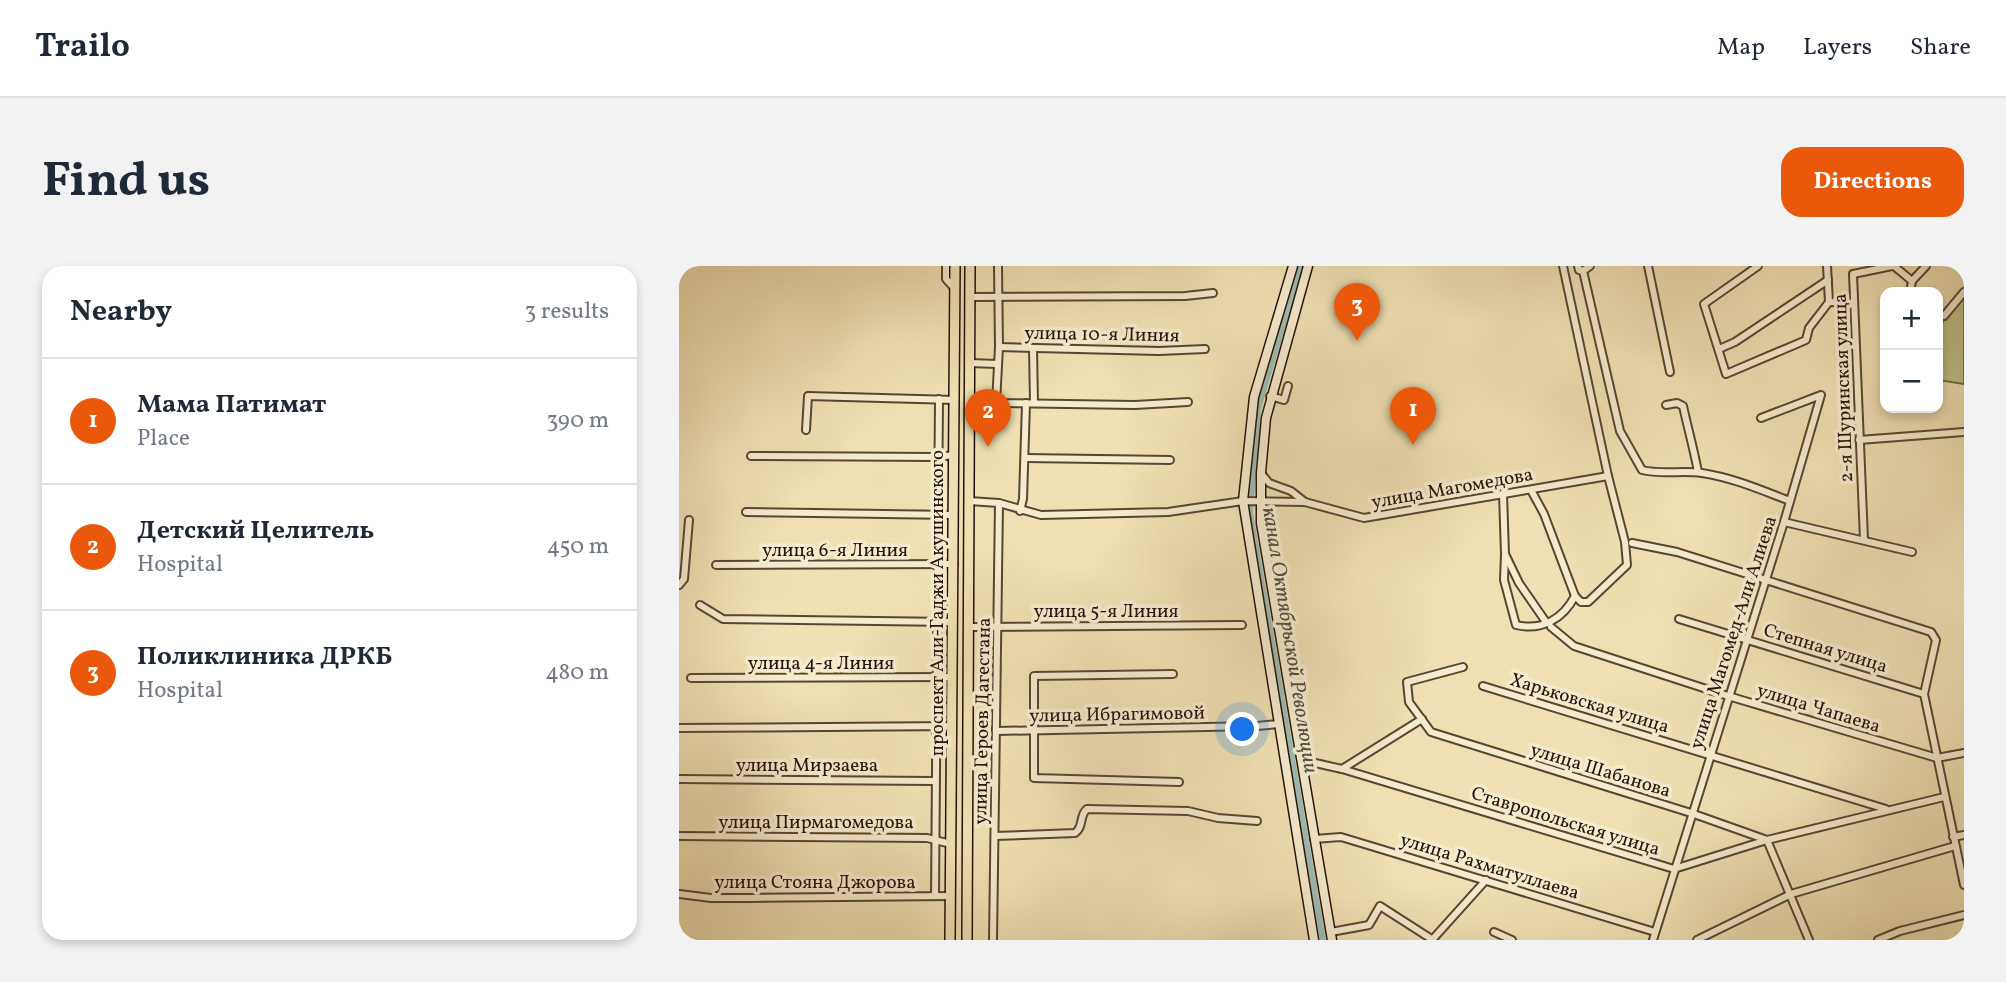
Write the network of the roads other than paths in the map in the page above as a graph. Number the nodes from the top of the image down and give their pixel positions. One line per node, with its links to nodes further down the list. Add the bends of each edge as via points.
1 (946, 266): 17 (street, via 946,279)
2 (955, 266): 17 (main road, проспект Али-Гаджи Акушинского)
3 (970, 266): 18 (main road, проспект Али-Гаджи Акушинского)
4 (999, 266): 21 (street)
5 (1293, 266): 54 (main road, via 1254,397)
6 (1308, 266): 33 (main road)
7 (1563, 266): 50 (street)
8 (1648, 266): 31 (street)
9 (1758, 266): 28 (street, via 1703,304)
10 (1827, 266): 14 (street)
11 (1893, 266): 15 (street, 2-я Шуринская улица); 23 (street, 2-я Шуринская улица, via 1853,274)
12 (1926, 266): 15 (street)
13 (1583, 268): 48 (street, via 1620,430 1639,466 1649,472)
14 (1828, 280): 22 (street); 28 (street)
15 (1912, 281): 16 (street)
16 (1911, 287)
17 (955, 289): 18 (main road, via 966,283); 35 (main road, проспект Али-Гаджи Акушинского)
18 (970, 292): 21 (street); 29 (main road, проспект Али-Гаджи Акушинского)
19 (1964, 292): 24 (street)
20 (1213, 293): 21 (street)
21 (998, 296): 25 (street)
22 (1829, 302): 23 (street); 28 (street, via 1809,328 1806,340 1726,374)
23 (1854, 303): 42 (street, 2-я Шуринская улица)
24 (1943, 316)
25 (999, 347): 26 (street, улица 10-я Линия); 30 (street)
26 (1033, 348): 27 (street, улица 10-я Линия); 37 (street)
27 (1205, 349)
28 (1720, 349)
29 (969, 363): 30 (street); 53 (main road, проспект Али-Гаджи Акушинского)
30 (998, 363): 37 (street, via 996,403)
31 (1670, 372)
32 (1288, 386): 33 (street, via 1284,400)
33 (1271, 396): 49 (main road)
34 (939, 399): 35 (street); 40 (street, via 808,397); 45 (street)
35 (955, 400): 43 (main road, проспект Али-Гаджи Акушинского)
36 (1188, 402): 37 (street)
37 (1030, 403): 46 (street)
38 (1666, 405): 48 (street, via 1683,407)
39 (1761, 418): 55 (street, улица Магомед-Али Алиева, via 1821,395)
40 (806, 430)
41 (1964, 432): 42 (street)
42 (1859, 440): 65 (street, 2-я Шуринская улица)
43 (954, 455): 45 (street); 62 (main road, проспект Али-Гаджи Акушинского)
44 (751, 456): 45 (street)
45 (938, 457): 61 (street)
46 (1025, 458): 47 (street); 59 (street)
47 (1170, 460)
48 (1698, 472): 55 (street, via 1743,481)
49 (1261, 473): 56 (main road); 57 (street, via 1269,483)
50 (1608, 476): 51 (street, улица Магомедова); 74 (street, via 1627,565 1588,601)
51 (1531, 489): 52 (street, улица Магомедова); 74 (street)
52 (1503, 494): 57 (street, улица Магомедова, via 1364,518); 68 (street)
53 (969, 501): 58 (street); 82 (main road, проспект Али-Гаджи Акушинского)
54 (1243, 501): 56 (street, улица Магомедова); 59 (street, via 1168,512 1041,515); 93 (main road)
55 (1790, 501): 64 (street, улица Магомед-Али Алиева)
56 (1259, 502): 57 (street, улица Магомедова); 102 (main road)
57 (1305, 502)
58 (999, 503): 59 (street); 81 (street, улица Героев Дагестана)
59 (1020, 511)
60 (746, 512): 61 (street)
61 (937, 515): 62 (street); 69 (street)
62 (954, 515): 70 (main road, проспект Али-Гаджи Акушинского)
63 (689, 520): 73 (street, via 684,579)
64 (1784, 522): 65 (street); 72 (street, улица Магомед-Али Алиева)
65 (1864, 540): 67 (street)
66 (1632, 543): 72 (street)
67 (1912, 552)
68 (1506, 554): 80 (street, улица Чапаева, via 1519,583); 80 (street, via 1504,579 1515,625)
69 (937, 564): 70 (street, улица 6-я Линия); 71 (street, улица 6-я Линия); 77 (street)
70 (954, 564): 78 (main road, проспект Али-Гаджи Акушинского)
71 (716, 565)
72 (1765, 580): 83 (street, улица Магомед-Али Алиева); 90 (street, via 1931,632 1936,640)
73 (679, 585)
74 (1575, 596): 80 (street, via 1567,610)
75 (700, 605): 77 (street, via 723,619)
76 (1679, 618): 83 (street, Степная улица)
77 (936, 622): 78 (street); 86 (street)
78 (952, 622): 87 (main road, проспект Али-Гаджи Акушинского)
79 (1242, 625): 81 (street, улица 5-я Линия)
80 (1548, 625): 91 (street, улица Чапаева, via 1574,646)
81 (999, 626): 82 (street, улица 5-я Линия); 97 (street, улица Героев Дагестана)
82 (969, 627): 108 (main road, проспект Али-Гаджи Акушинского)
83 (1746, 638): 90 (street, Степная улица); 91 (street, улица Магомед-Али Алиева)
84 (1463, 667): 92 (street, улица Шабанова, via 1406,682 1409,702)
85 (1173, 674): 98 (street, via 1034,676)
86 (936, 677): 87 (street, улица 4-я Линия); 88 (street, улица 4-я Линия); 94 (street)
87 (952, 677): 95 (main road, проспект Али-Гаджи Акушинского)
88 (691, 678)
89 (1483, 686): 100 (street, Харьковская улица)
90 (1924, 694): 101 (street)
91 (1728, 696): 100 (street, улица Магомед-Али Алиева); 101 (street, улица Чапаева)
92 (1422, 719): 103 (street); 111 (street, улица Шабанова, via 1431,732)
93 (1279, 724): 98 (street, улица Ибрагимовой); 136 (main road)
94 (936, 726): 95 (street); 96 (street); 105 (street)
95 (952, 726): 109 (main road, проспект Али-Гаджи Акушинского)
96 (679, 728)
97 (997, 731): 98 (street, улица Ибрагимовой); 115 (street, улица Героев Дагестана)
98 (1034, 731): 106 (street, via 1034,778)
99 (1964, 753): 101 (street, улица Чапаева)
100 (1710, 754): 110 (street, Харьковская улица); 111 (street, улица Магомед-Али Алиева)
101 (1937, 758): 107 (street)
102 (1301, 760): 103 (street, Ставропольская улица); 118 (main road)
103 (1342, 769): 122 (street, Ставропольская улица)
104 (679, 779): 105 (street, улица Мирзаева)
105 (935, 781): 117 (street)
106 (1179, 782)
107 (1944, 797): 110 (street, Ставропольская улица); 116 (street)
108 (968, 801): 109 (main road, via 963,807); 134 (main road, проспект Али-Гаджи Акушинского)
109 (952, 802): 120 (main road, проспект Али-Гаджи Акушинского)
110 (1888, 810): 119 (street, Ставропольская улица)
111 (1691, 813): 119 (street, улица Шабанова); 122 (street, улица Магомед-Али Алиева)
112 (1257, 821): 115 (street, via 1188,811 1087,809 1075,833)
113 (1964, 835): 116 (street)
114 (679, 836): 117 (street, улица Пирмагомедова)
115 (995, 836): 135 (street, улица Героев Дагестана)
116 (1953, 837): 121 (street)
117 (935, 839): 120 (street, улица Пирмагомедова); 127 (street)
118 (1314, 839): 123 (street, улица Рахматуллаева, via 1341,837); 132 (main road)
119 (1767, 840): 122 (street, Ставропольская улица); 126 (street)
120 (951, 844): 128 (main road, проспект Али-Гаджи Акушинского)
121 (1955, 846): 124 (street); 126 (street)
122 (1674, 869): 131 (street, улица Магомед-Али Алиева)
123 (1486, 880): 131 (street, улица Рахматуллаева); 137 (street)
124 (1964, 885)
125 (679, 894): 127 (street, улица Стояна Джорова, via 724,898)
126 (1791, 894): 140 (street); 141 (street)
127 (935, 896): 128 (street, улица Стояна Джорова)
128 (951, 896): 133 (main road, проспект Али-Гаджи Акушинского)
129 (1964, 915): 142 (street)
130 (1495, 932): 138 (street)
131 (1655, 932): 139 (street, улица Магомед-Али Алиева)
132 (1331, 936): 137 (street, via 1369,925 1381,906)
133 (950, 940)
134 (967, 940)
135 (992, 940)
136 (1314, 940)
137 (1432, 940)
138 (1512, 940)
139 (1653, 940)
140 (1697, 940)
141 (1809, 940)
142 (1878, 940)

